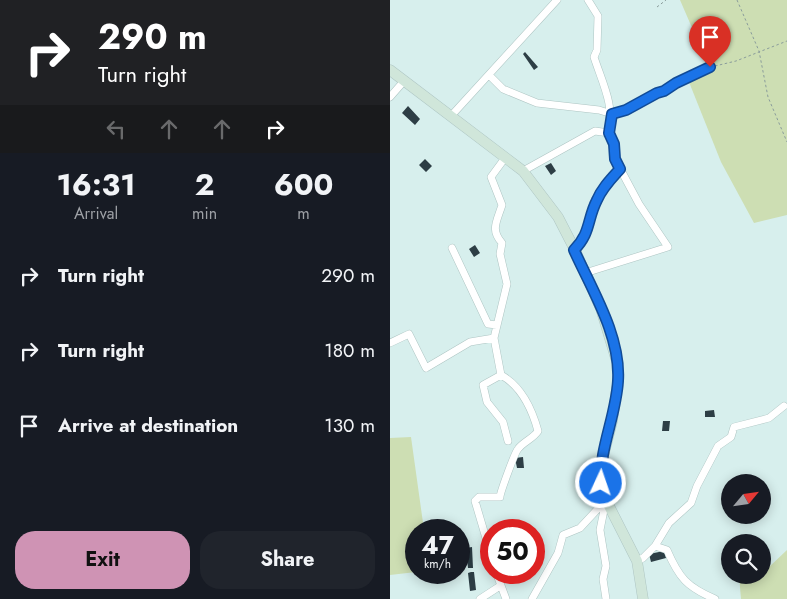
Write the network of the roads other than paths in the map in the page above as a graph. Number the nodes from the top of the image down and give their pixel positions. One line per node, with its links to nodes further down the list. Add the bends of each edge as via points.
1 (557, 0): 5 (street)
2 (588, 0): 8 (street, via 598,16 594,56)
3 (710, 67): 8 (street)
4 (390, 70): 6 (main road)
5 (489, 75): 8 (street, via 503,89 537,104); 9 (street)
6 (404, 81): 7 (street); 9 (main road)
7 (390, 97)
8 (612, 114): 10 (street)
9 (451, 116): 11 (main road)
10 (609, 133): 12 (street); 13 (street, via 595,131)
11 (505, 158): 13 (main road); 17 (street, via 491,177 502,206 494,228 502,243 500,254 507,284)
12 (620, 169): 15 (street, via 595,202 587,232); 16 (street, via 668,247)
13 (523, 171): 15 (main road, via 554,211)
14 (452, 248): 17 (street, via 488,324)
15 (574, 250): 16 (main road)
16 (585, 273): 23 (main road, via 610,334 617,362 618,381 612,422 600,469)
17 (497, 325): 18 (street)
18 (494, 338): 19 (street, via 470,342 426,368 409,334); 20 (street)
19 (390, 343)
20 (501, 376): 22 (street, via 483,385 487,402 503,422); 24 (street, via 514,382 534,415 538,431 516,453 500,497 479,497 475,501)
21 (784, 406): 25 (street, via 769,418 734,427 730,437 718,446 691,503 669,523)
22 (508, 441)
23 (606, 500): 26 (main road); 30 (street, via 580,528 563,535 558,553); 31 (street, via 600,530 606,566 603,579)
24 (480, 519)
25 (655, 546): 26 (street); 33 (street, via 667,550 676,572 684,581)
26 (637, 561): 32 (main road)
27 (500, 586): 28 (street); 29 (street)
28 (480, 599)
29 (506, 599)
30 (532, 599)
31 (606, 599)
32 (643, 599)
33 (715, 599)

